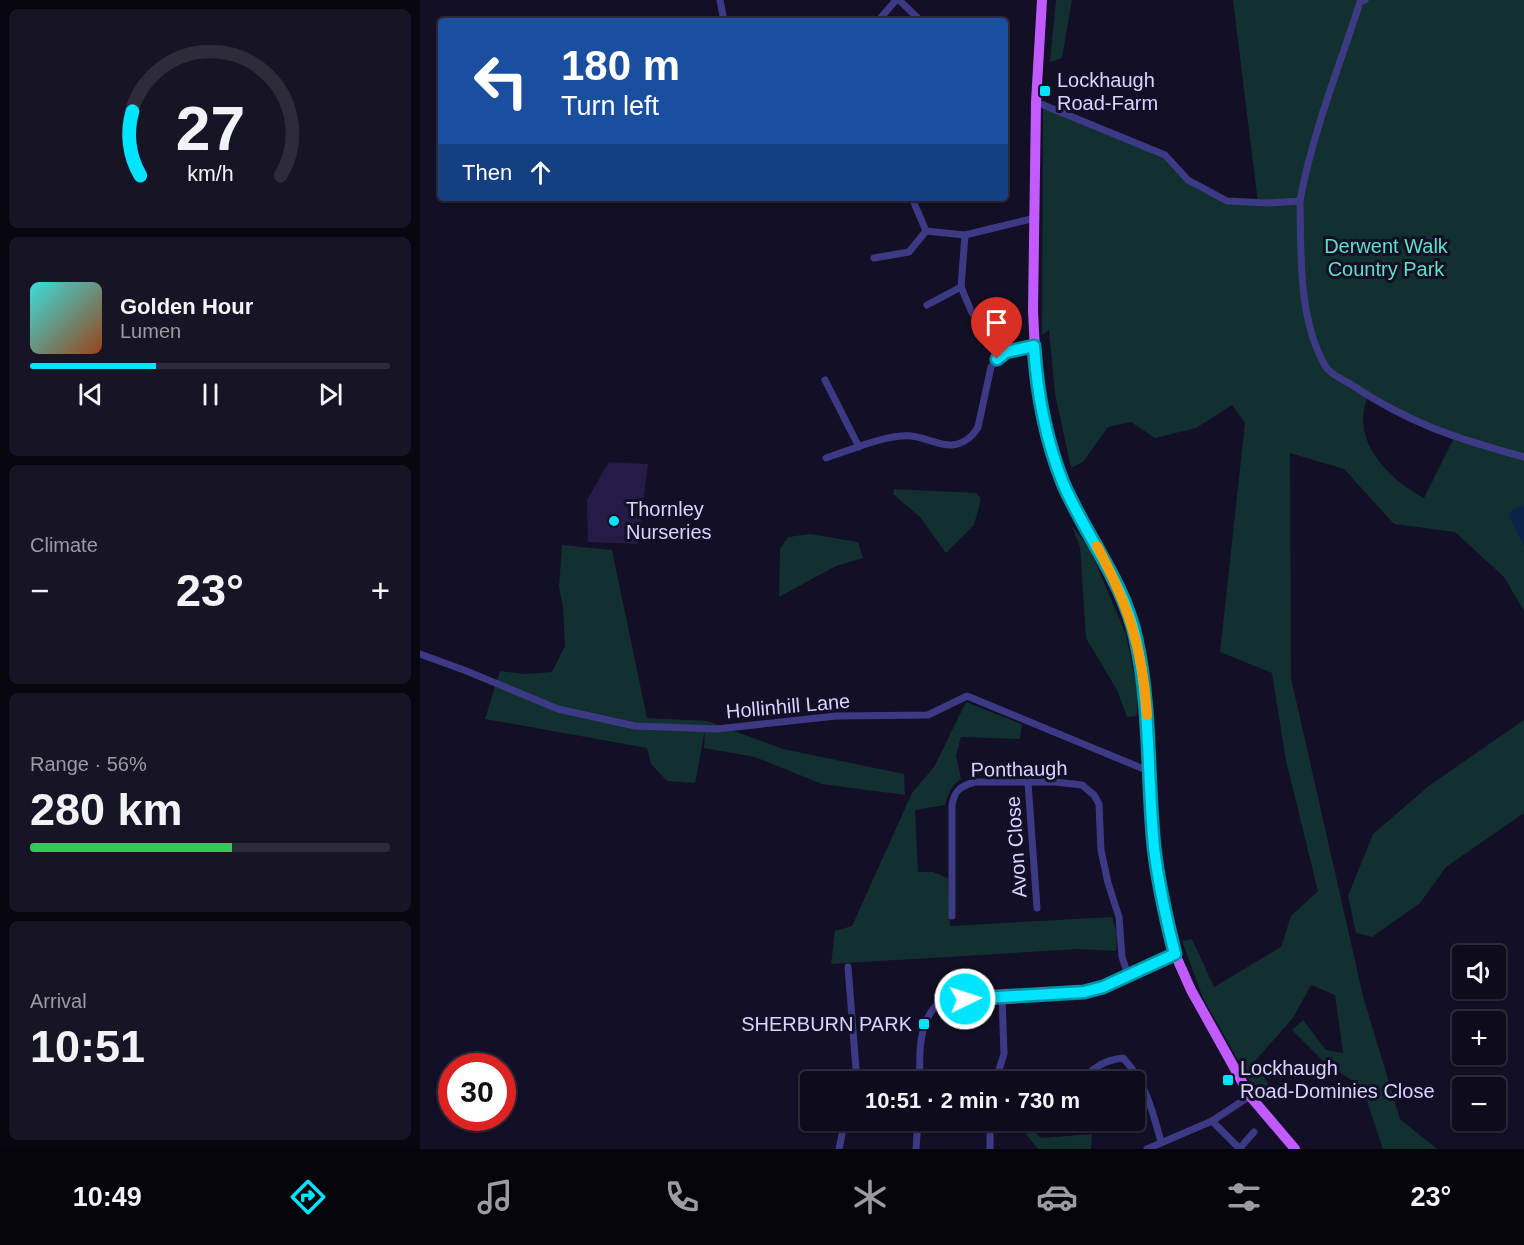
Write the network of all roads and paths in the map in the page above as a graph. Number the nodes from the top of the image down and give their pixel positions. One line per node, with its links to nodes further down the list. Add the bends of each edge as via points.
1 (720, 0): 5 (street)
2 (898, 0): 6 (street); 7 (street)
3 (1042, 0): 8 (main road)
4 (1365, 0): 10 (street, via 1360,2)
5 (723, 18)
6 (881, 18)
7 (918, 18)
8 (1036, 102): 10 (street, via 1165,155 1188,180 1227,201); 11 (main road)
9 (913, 201): 12 (street)
10 (1297, 201): 21 (street, via 1306,299 1314,342 1327,369 1427,427)
11 (1035, 218): 13 (street); 18 (main road)
12 (926, 231): 13 (street); 14 (street, via 909,252)
13 (965, 234): 15 (street)
14 (874, 258)
15 (961, 287): 16 (street); 17 (street)
16 (927, 304)
17 (972, 313)
18 (1034, 346): 20 (street, via 1006,352 991,367 978,427 968,438 953,445 899,436); 24 (main road, via 1037,390 1064,484 1116,585 1136,636 1146,693)
19 (825, 380): 20 (street)
20 (859, 447): 22 (street)
21 (1524, 457)
22 (826, 458)
23 (420, 654): 24 (street, Hollinhill Lane, via 558,709 635,726 717,729 836,716 928,715 967,696)
24 (1151, 772): 28 (main road, via 1154,844 1161,897)
25 (1028, 783): 26 (street, Avon Close); 27 (street, Ponthaugh, via 975,782 962,785 953,795); 30 (street, Ponthaugh, via 1082,785 1095,795 1099,804 1101,850 1119,917 1122,957)
26 (1037, 908)
27 (952, 916)
28 (1175, 954): 30 (street); 38 (main road)
29 (848, 967): 32 (street)
30 (1128, 975): 31 (street, via 1084,992)
31 (1002, 997): 33 (street, via 940,1002 934,1007 925,1025); 34 (street, via 1004,1054)
32 (856, 1071)
33 (920, 1071)
34 (999, 1071)
35 (1089, 1071): 36 (street, via 1109,1059 1123,1058)
36 (1133, 1071)
37 (1145, 1093): 44 (street)
38 (1250, 1096): 39 (street); 50 (main road)
39 (1212, 1121): 44 (street); 49 (street)
40 (842, 1131): 45 (street)
41 (917, 1131): 46 (street)
42 (990, 1131): 47 (street)
43 (1254, 1132): 49 (street)
44 (1161, 1142): 48 (street)
45 (838, 1149)
46 (916, 1149)
47 (990, 1149)
48 (1147, 1149)
49 (1239, 1149)
50 (1295, 1149)

